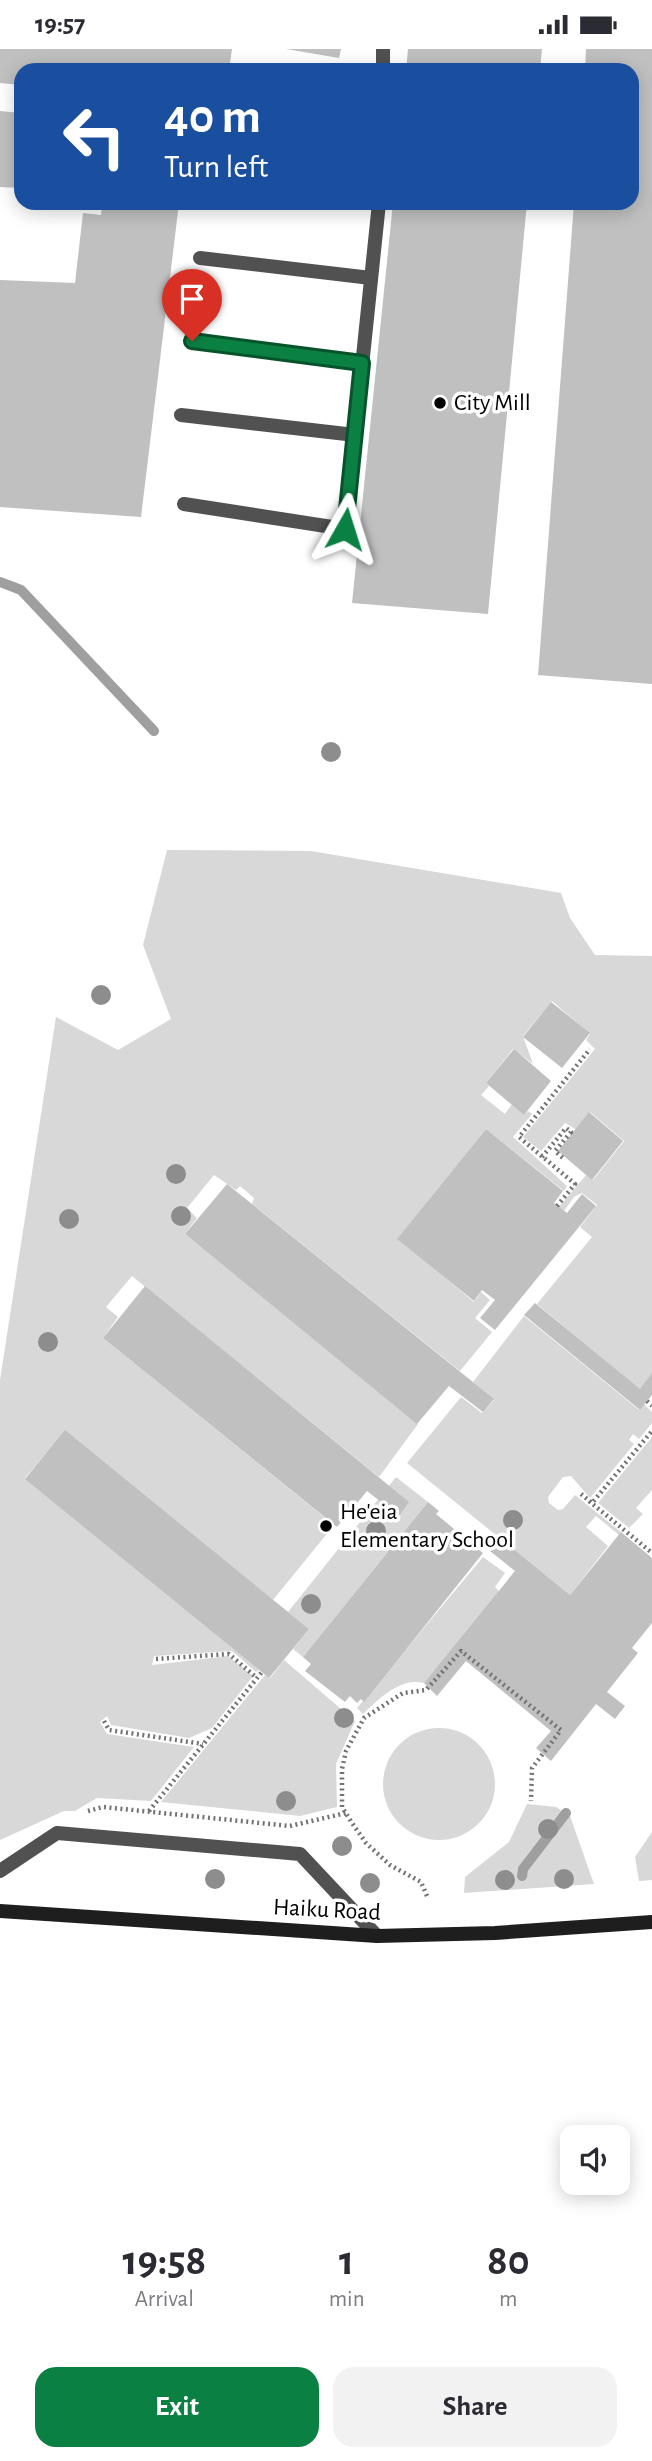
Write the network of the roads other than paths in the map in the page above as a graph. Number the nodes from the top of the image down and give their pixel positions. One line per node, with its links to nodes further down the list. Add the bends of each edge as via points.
1 (378, 210): 3 (lane)
2 (200, 258): 3 (lane)
3 (371, 278): 5 (lane)
4 (192, 341): 5 (lane)
5 (362, 363): 7 (lane)
6 (181, 415): 7 (lane)
7 (355, 435): 8 (lane, via 345,529)
8 (184, 504)
9 (0, 1871): 12 (lane, via 57,1833 300,1854)
10 (0, 1911): 12 (main road, Haiku Road)
11 (652, 1922): 12 (main road, Haiku Road)
12 (377, 1936)

